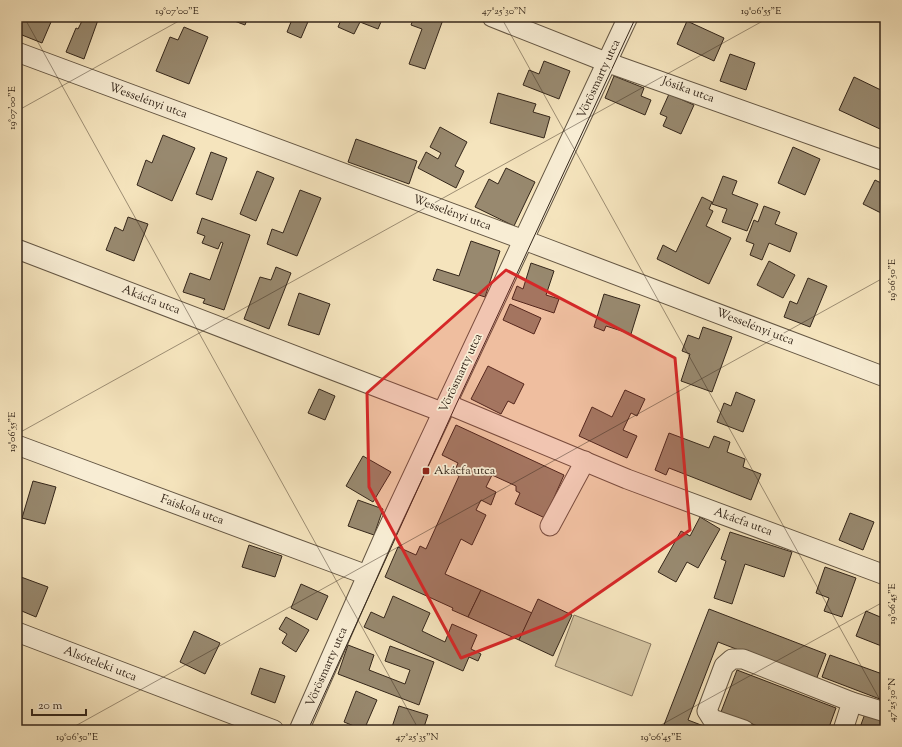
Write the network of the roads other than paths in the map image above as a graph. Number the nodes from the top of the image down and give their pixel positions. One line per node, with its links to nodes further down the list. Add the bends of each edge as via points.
1 (492, 17): 4 (street, Jósika utca)
2 (628, 17): 4 (street, Vörösmarty utca)
3 (17, 52): 6 (street, Wesselényi utca)
4 (606, 62): 5 (street, Jósika utca); 6 (street, Vörösmarty utca)
5 (885, 161)
6 (524, 240): 8 (street, Wesselényi utca); 9 (street, Vörösmarty utca)
7 (17, 249): 9 (street, Akácfa utca)
8 (885, 377)
9 (445, 408): 11 (street, Akácfa utca); 13 (street, Vörösmarty utca)
10 (17, 445): 13 (street, Faiskola utca)
11 (585, 461): 12 (street); 14 (street, Akácfa utca)
12 (550, 526)
13 (367, 575): 19 (street, Vörösmarty utca)
14 (885, 575)
15 (17, 632): 18 (street, Alsóteleki utca)
16 (852, 702): 17 (street); 20 (street, via 743,659 732,659 724,666 707,711 712,719); 21 (street)
17 (885, 712)
18 (274, 730)
19 (299, 730)
20 (744, 730)
21 (843, 730)

